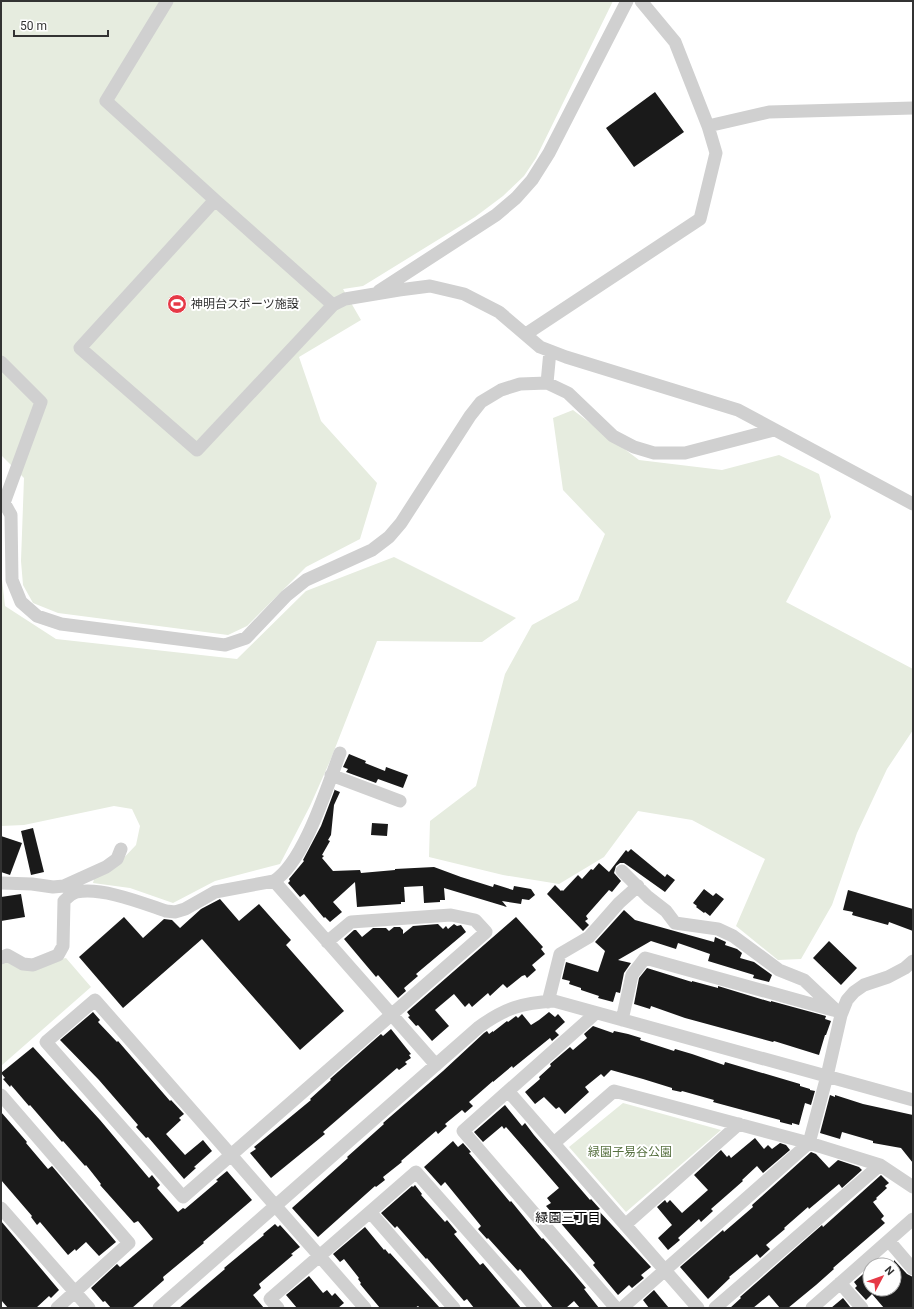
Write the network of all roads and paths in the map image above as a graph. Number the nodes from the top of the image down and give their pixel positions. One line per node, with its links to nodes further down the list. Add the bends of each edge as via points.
1 (166, 1): 6 (street, via 106,101)
2 (626, 1): 7 (street, via 549,152 532,180 496,215)
3 (641, 1): 5 (street, via 675,42)
4 (913, 108): 5 (street, via 769,112)
5 (708, 126): 9 (street, via 716,153 700,219)
6 (214, 200): 8 (street); 8 (street, via 80,348 197,450)
7 (373, 294): 8 (street, via 345,299); 9 (street, via 430,286 464,294 499,312)
8 (333, 305)
9 (526, 334): 10 (street, via 540,347)
10 (550, 351): 12 (street); 13 (street, via 738,410)
11 (1, 362): 14 (street, via 42,402)
12 (548, 382): 13 (street, via 568,393 613,436 634,448 654,453 685,453); 14 (street, via 520,384 501,390 481,402 402,524 389,537 372,550 306,580 286,596 246,638 225,645 61,624 37,616 21,602 12,580 10,515)
13 (774, 430): 15 (street)
14 (2, 500)
15 (913, 504)
16 (340, 753): 17 (street)
17 (331, 775): 18 (street); 21 (street, via 314,821 292,863)
18 (400, 801)
19 (121, 849): 22 (street, via 117,860 64,886)
20 (622, 871): 23 (street)
21 (274, 880): 24 (street); 25 (street, via 215,892 175,912 104,892 77,892 64,901 63,946 58,955 32,965 23,964 7,955)
22 (1, 883)
23 (638, 886): 27 (street, via 589,937 560,954); 29 (street, via 666,911 675,923 718,929 733,936 779,970 804,980)
24 (327, 942): 30 (street); 30 (street, via 352,922 451,915 475,920 486,932)
25 (1, 958)
26 (913, 961): 29 (street, via 888,977 864,985 854,992)
27 (548, 1002): 28 (street, via 554,1001); 32 (street, via 515,1007 494,1016)
28 (596, 1013): 31 (street); 34 (street)
29 (838, 1013): 31 (street, via 645,958 632,975); 33 (street)
30 (392, 1015): 32 (street); 40 (street)
31 (622, 1020): 33 (street)
32 (436, 1065): 43 (street)
33 (827, 1076): 36 (street); 39 (street)
34 (508, 1091): 38 (street); 61 (street, via 463,1131)
35 (1, 1095): 53 (street, via 129,1243)
36 (913, 1100)
37 (739, 1124): 38 (street, via 614,1091); 39 (street); 47 (street)
38 (554, 1143): 47 (street)
39 (809, 1143): 41 (street); 51 (street)
40 (231, 1155): 40 (street, via 183,1197 46,1042 95,1000); 43 (street)
41 (880, 1164): 42 (street); 64 (street)
42 (913, 1187)
43 (276, 1206): 49 (street); 56 (street)
44 (1, 1208): 53 (street)
45 (370, 1212): 49 (street); 59 (street); 60 (street, via 416,1172)
46 (913, 1219): 48 (street)
47 (625, 1225): 51 (street)
48 (889, 1241): 50 (street); 52 (street)
49 (320, 1256): 57 (street, via 270,1299); 58 (street)
50 (913, 1269)
51 (665, 1270): 62 (street); 63 (street)
52 (840, 1283): 65 (street); 66 (street)
53 (75, 1292): 54 (street); 55 (street)
54 (57, 1308)
55 (89, 1308)
56 (159, 1308)
57 (278, 1308)
58 (365, 1308)
59 (454, 1308)
60 (536, 1308)
61 (616, 1308)
62 (622, 1308)
63 (698, 1308)
64 (715, 1308)
65 (812, 1308)
66 (862, 1308)

